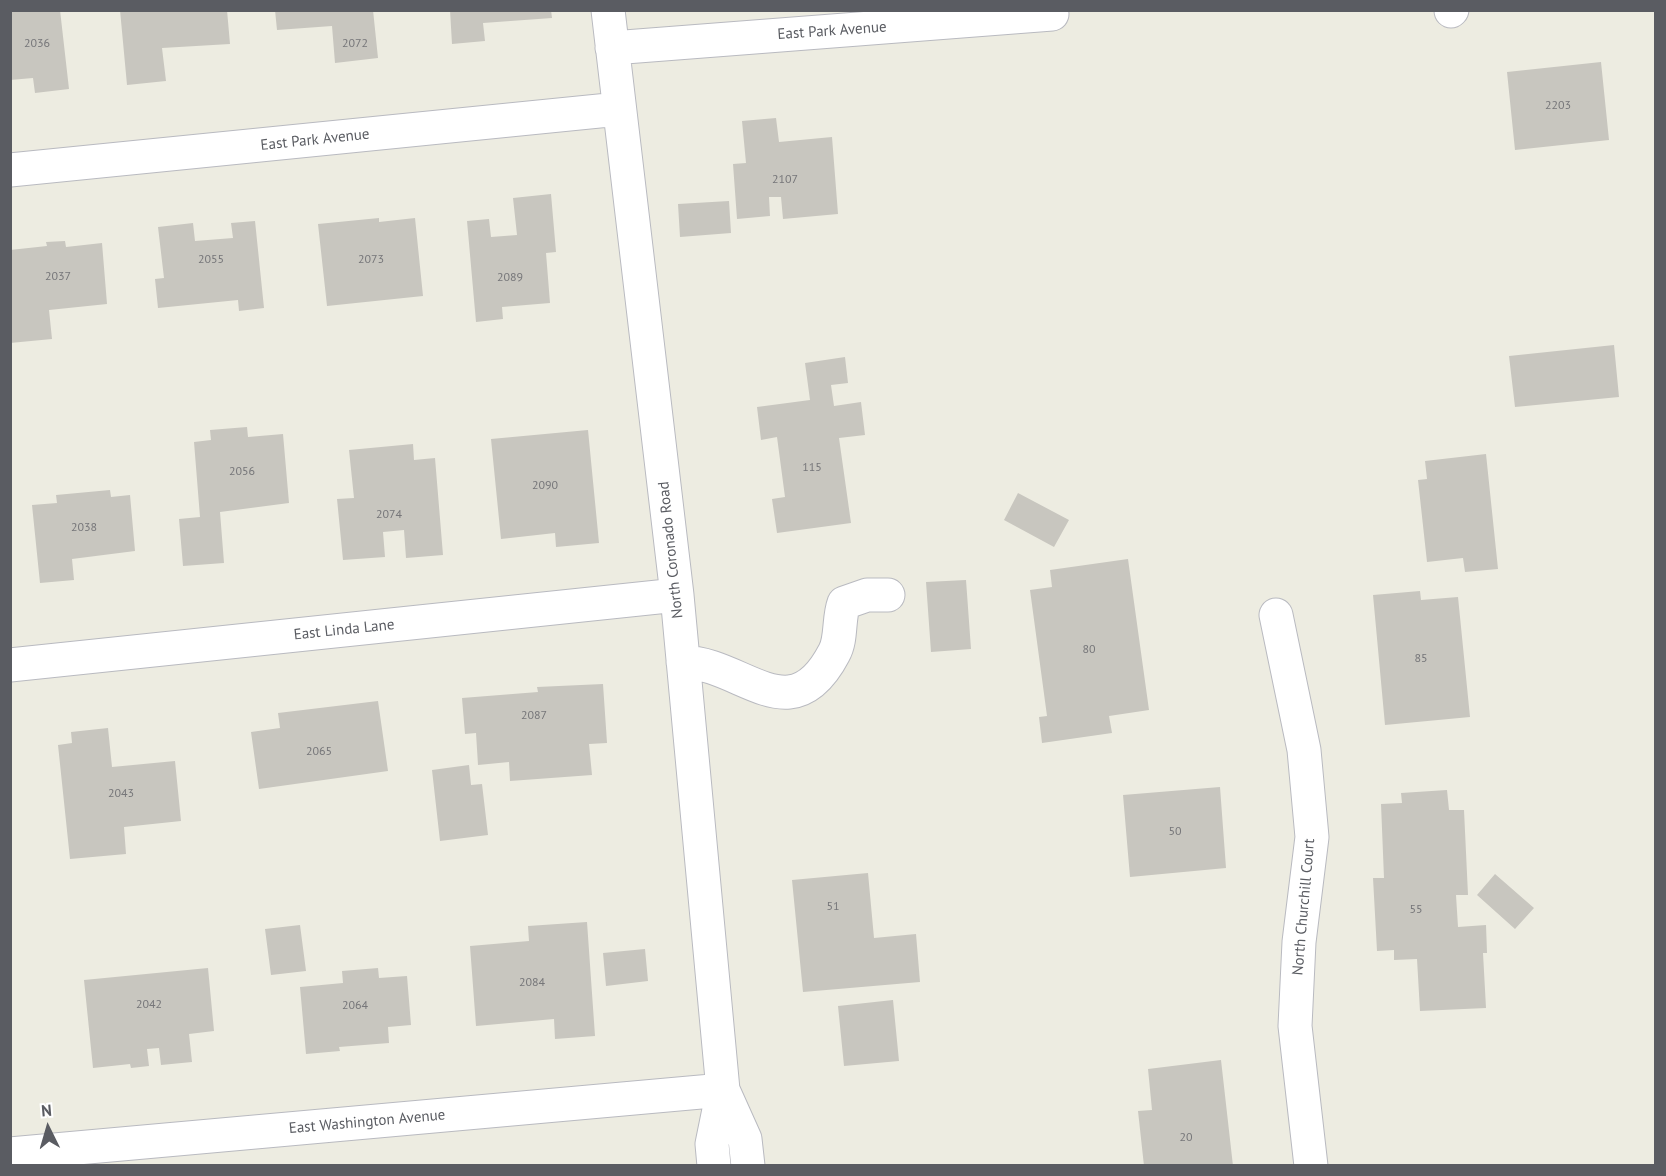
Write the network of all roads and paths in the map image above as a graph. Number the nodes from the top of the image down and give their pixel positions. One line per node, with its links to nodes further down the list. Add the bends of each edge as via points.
1 (608, 10): 3 (street, North Coronado Road)
2 (1052, 14): 3 (street, East Park Avenue)
3 (612, 48): 4 (street, North Coronado Road)
4 (619, 109): 5 (street, East Park Avenue); 6 (street, North Coronado Road)
5 (10, 170)
6 (677, 595): 9 (street, North Coronado Road); 10 (street, East Linda Lane)
7 (888, 595): 9 (street, via 867,595 844,603 834,653 804,689 780,694 702,662)
8 (1276, 615): 15 (street, North Churchill Court, via 1304,750 1312,837 1299,942 1295,1026)
9 (683, 662): 11 (street, North Coronado Road)
10 (10, 665)
11 (723, 1090): 12 (street, East Washington Avenue); 13 (street, North Coronado Road, via 712,1144); 14 (street, North Coronado Road, via 745,1139)
12 (10, 1154)
13 (714, 1166)
14 (748, 1166)
15 (1311, 1166)

